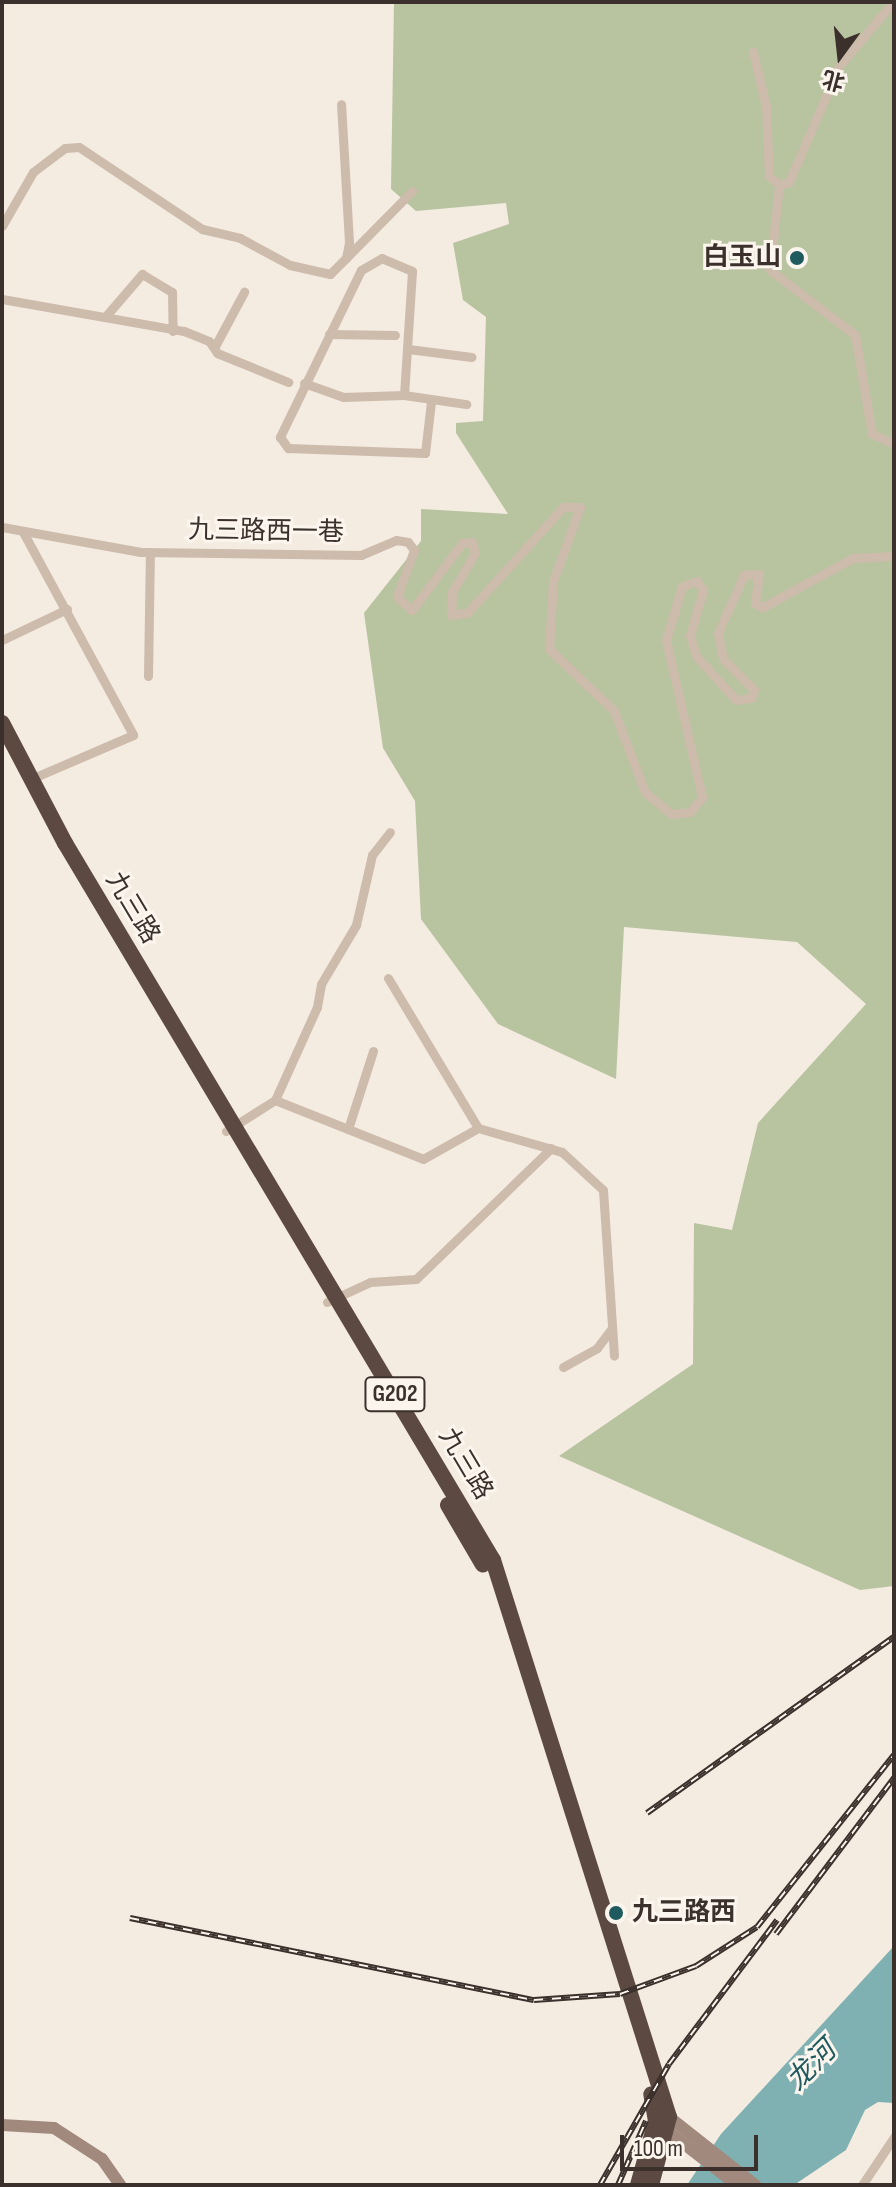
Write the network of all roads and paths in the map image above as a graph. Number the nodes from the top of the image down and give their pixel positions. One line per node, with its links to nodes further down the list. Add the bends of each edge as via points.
1 (893, 2): 4 (street, via 839,66 789,182)
2 (753, 52): 4 (street, via 766,106 769,176)
3 (341, 104): 8 (street)
4 (779, 185): 24 (street, via 770,270 855,335 872,434)
5 (412, 191): 7 (street)
6 (2, 226): 8 (street, via 33,172 65,148 79,147 202,229 240,238 316,274 330,274)
7 (357, 247): 8 (street); 9 (street)
8 (346, 258)
9 (368, 263): 14 (street); 17 (street, via 394,259 412,271)
10 (244, 292): 16 (street)
11 (2, 299): 12 (street)
12 (105, 317): 13 (street); 13 (street, via 142,274 172,292)
13 (173, 331): 16 (street, via 209,341)
14 (329, 334): 15 (street); 20 (street)
15 (395, 335)
16 (214, 348): 19 (street)
17 (408, 349): 18 (street); 21 (street)
18 (471, 357)
19 (288, 382)
20 (304, 383): 21 (street, via 343,397); 22 (street, via 282,426 288,448 425,453)
21 (404, 395): 22 (street)
22 (431, 402): 23 (street)
23 (466, 404)
24 (894, 444)
25 (2, 527): 26 (street, 九三路西一巷)
26 (23, 532): 27 (street, 九三路西一巷); 29 (street)
27 (150, 552): 28 (street, 九三路西一巷, via 361,555 396,540 408,542 414,550 397,597 412,610 462,543 472,542 475,553 447,609 451,615 467,613 563,507 580,507 553,581 549,649 614,711 645,792 671,814 690,812 702,797 666,640 682,586 697,581 703,590 690,635 696,656 736,700 751,698 754,690 723,659 718,633 744,575 759,574 755,604 763,607 853,558); 31 (street)
28 (894, 556)
29 (67, 609): 30 (street); 34 (street, via 133,735)
30 (2, 640)
31 (148, 676)
32 (2, 723): 34 (highway, 九三路 / G202)
33 (2, 745): 40 (highway, 九三路 / G202)
34 (31, 779): 40 (highway, 九三路 / G202)
35 (390, 832): 38 (street, via 372,855 356,925 321,984 317,1007)
36 (388, 978): 39 (street)
37 (373, 1051): 41 (street)
38 (275, 1100): 40 (street); 41 (street)
39 (478, 1128): 41 (street, via 423,1159); 42 (street)
40 (230, 1129): 43 (highway, 九三路 / G202)
41 (348, 1129)
42 (551, 1148): 43 (street, via 416,1279 370,1282); 44 (street, via 603,1190)
43 (332, 1299): 47 (highway, 九三路 / G202, via 491,1584)
44 (612, 1328): 45 (street); 46 (street, via 597,1348)
45 (614, 1356)
46 (563, 1367)
47 (664, 2123): 50 (main road); 51 (highway)
48 (2, 2125): 52 (main road, via 54,2128 82,2142)
49 (894, 2137): 55 (street)
50 (702, 2151): 53 (main road); 54 (main road)
51 (646, 2179)
52 (117, 2182)
53 (737, 2185)
54 (755, 2185)
55 (862, 2185)

